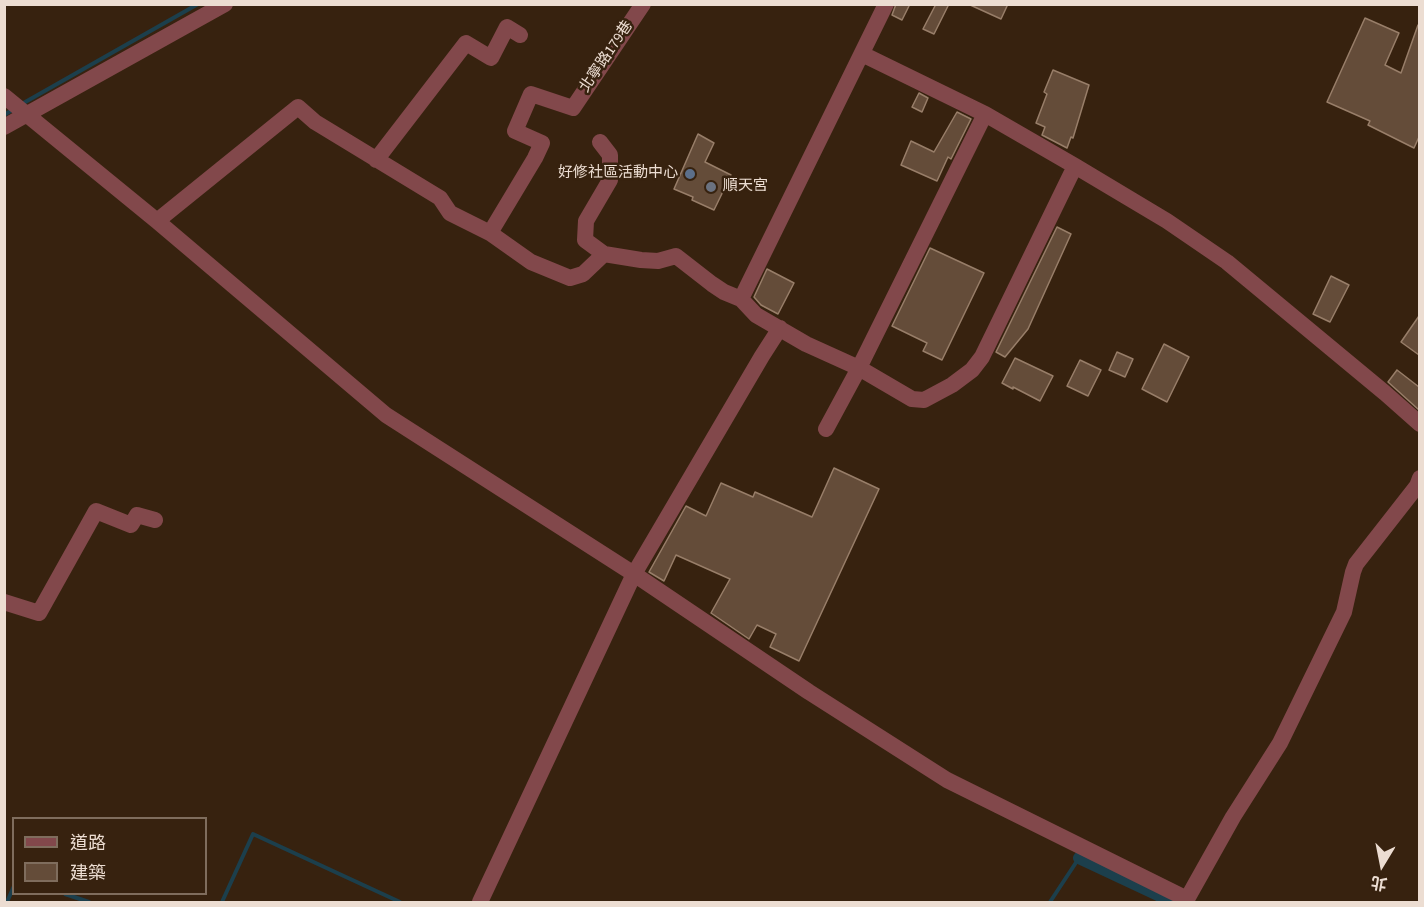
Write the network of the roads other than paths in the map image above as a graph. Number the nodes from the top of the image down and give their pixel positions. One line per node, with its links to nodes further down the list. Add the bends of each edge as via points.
1 (225, 4): 6 (street)
2 (643, 4): 13 (street, 北寧路179巷, via 573,108 531,94 515,131 542,143)
3 (886, 4): 5 (street)
4 (520, 34): 10 (street, via 507,27 491,58 466,43)
5 (862, 54): 7 (street); 15 (street)
6 (17, 106): 8 (street); 12 (street)
7 (985, 114): 11 (street); 17 (street)
8 (4, 127)
9 (600, 142): 14 (street, via 610,155 610,180 586,221 585,240)
10 (376, 160): 12 (street, via 298,107); 13 (street, via 440,198 450,213)
11 (1075, 166): 17 (street, via 982,357 972,370 924,400 912,399); 18 (street, via 1227,262)
12 (157, 221): 22 (street, via 386,415)
13 (490, 233): 14 (street, via 531,262 570,278 583,274)
14 (604, 254): 15 (street, via 658,261 676,256 724,292)
15 (741, 299): 16 (street, via 756,315)
16 (780, 328): 17 (street); 22 (street)
17 (859, 368): 19 (street)
18 (1419, 424)
19 (826, 429)
20 (1419, 478): 24 (street, via 1417,486 1356,564 1344,612 1285,734)
21 (155, 520): 23 (street, via 137,515 131,525 96,511 39,613)
22 (634, 574): 24 (street, via 947,780); 25 (street)
23 (4, 602)
24 (1186, 901)
25 (480, 903)

